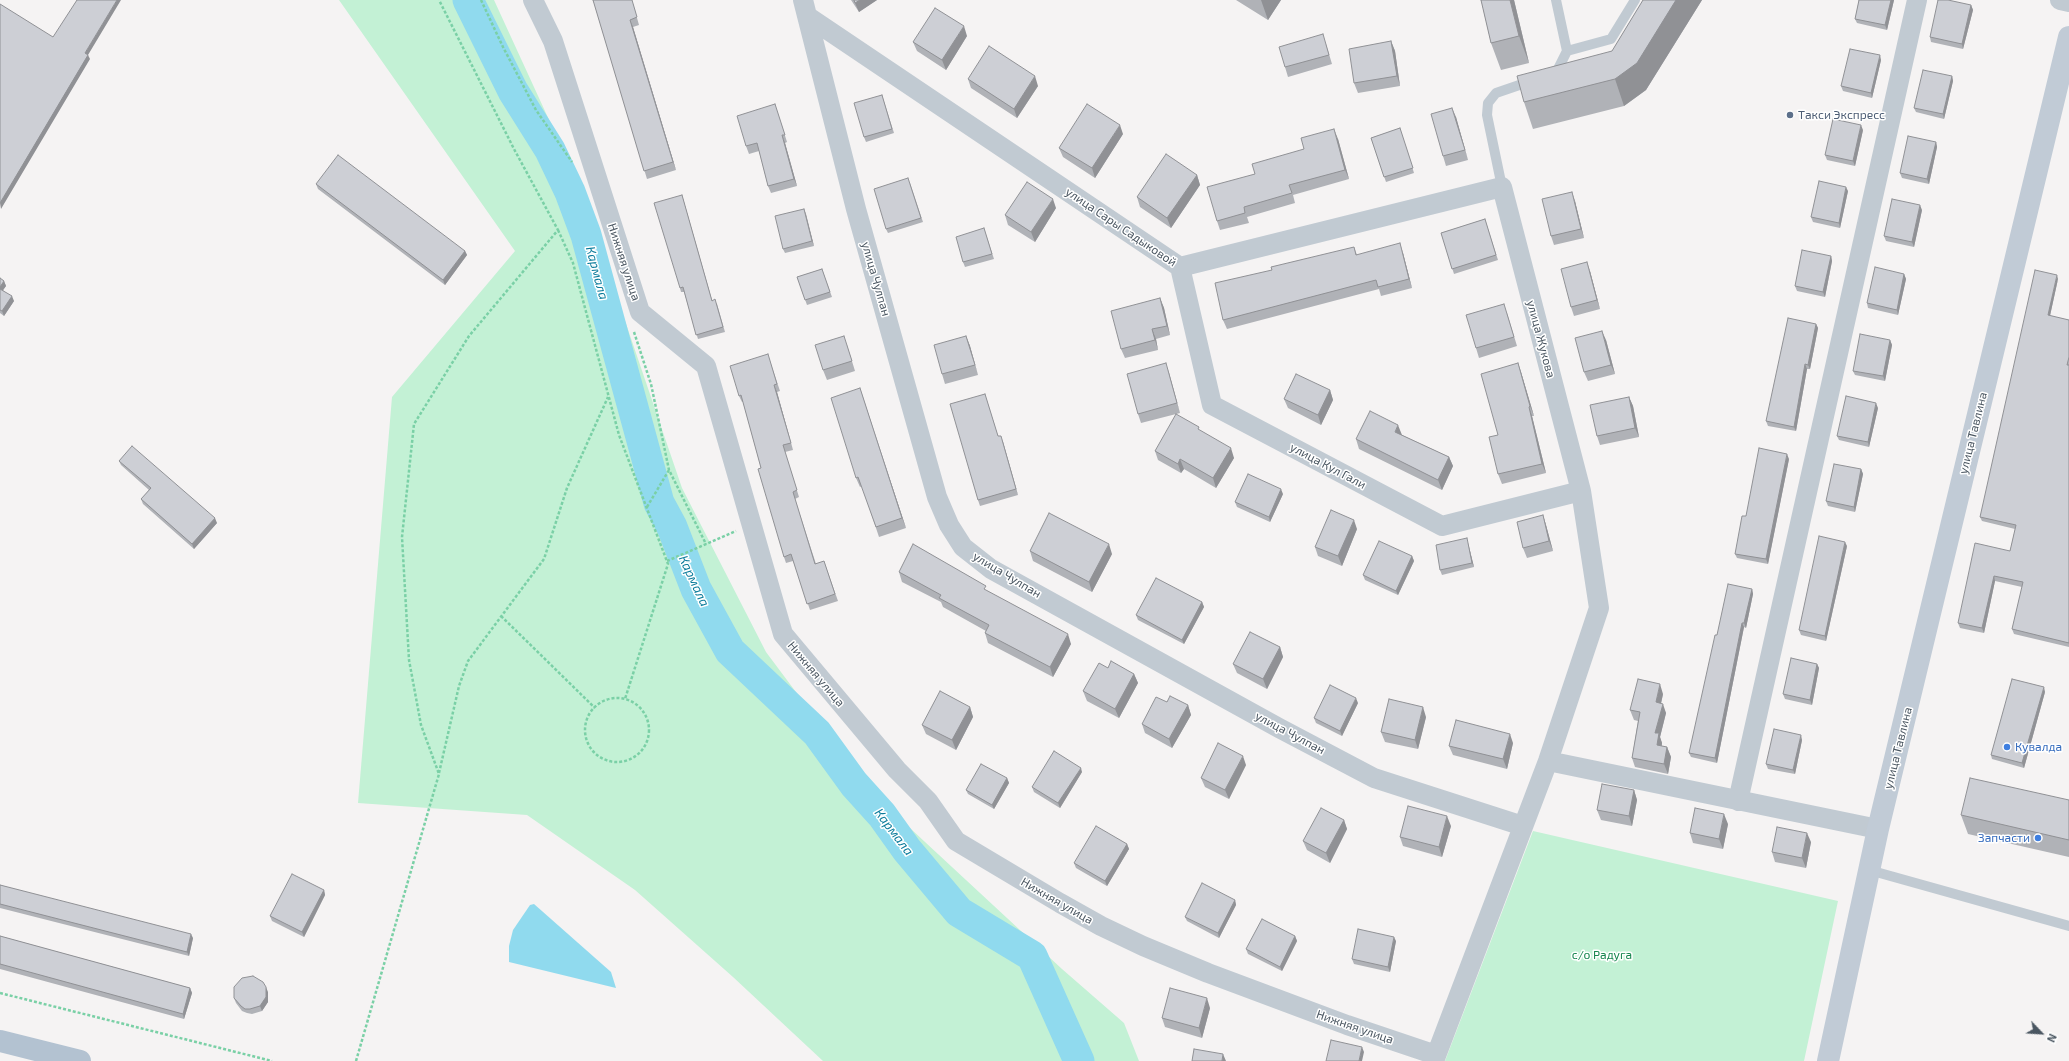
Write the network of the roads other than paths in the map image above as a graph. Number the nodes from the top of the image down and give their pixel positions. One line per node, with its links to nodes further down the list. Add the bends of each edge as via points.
1 (533, 0): 20 (street, Нижняя улица, via 553,41 640,312 706,366 783,634 896,770 928,801 956,841 1060,903 1143,946 1215,976)
2 (1556, 0): 9 (lane)
3 (1634, 0): 9 (lane, via 1610,39)
4 (1917, 0): 14 (street)
5 (2060, 0): 6 (street)
6 (2069, 2)
7 (805, 8): 11 (street, улица Сары Садыковой); 15 (street, улица Чулпан, via 856,209 937,497 949,525 963,547 991,569 1374,778)
8 (2069, 37): 16 (main road, улица Тавлина)
9 (1567, 51): 10 (lane, via 1556,73 1496,93 1488,103 1487,115)
10 (1502, 187): 11 (street, улица Сары Садыковой); 12 (street, улица Жукова)
11 (1180, 267): 12 (street, улица Кул Гали, via 1212,405 1442,526)
12 (1581, 491): 13 (street, улица Жукова, via 1599,608)
13 (1548, 761): 14 (street); 15 (street, улица Жукова)
14 (1738, 801): 16 (street)
15 (1523, 826): 20 (street, улица Жукова)
16 (1878, 829): 17 (main road, улица Тавлина)
17 (1869, 870): 18 (lane); 22 (main road, улица Тавлина)
18 (2069, 926)
19 (0, 1041): 21 (main road)
20 (1435, 1058)
21 (80, 1061)
22 (1828, 1061)

